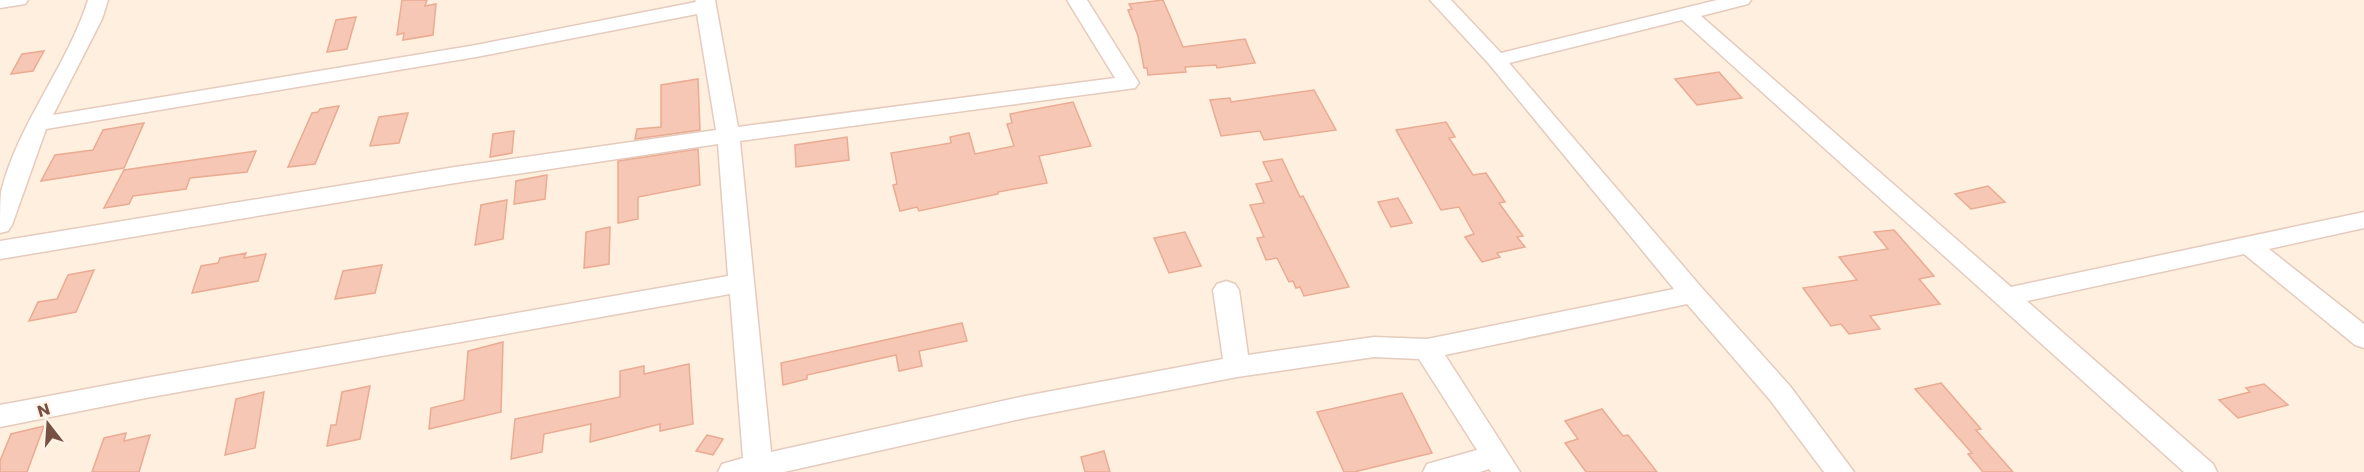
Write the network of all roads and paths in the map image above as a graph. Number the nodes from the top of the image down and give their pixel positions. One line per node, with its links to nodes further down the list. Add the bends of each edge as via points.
1 (18, 0): 6 (street)
2 (98, 0): 10 (street, via 92,19)
3 (1077, 0): 11 (street, via 1128,82)
4 (1440, 0): 9 (street)
5 (1741, 0): 8 (street)
6 (0, 2)
7 (706, 3): 10 (street, via 476,51); 11 (street)
8 (1686, 14): 9 (street); 19 (street)
9 (1496, 60): 18 (street)
10 (37, 124): 13 (street)
11 (728, 135): 15 (street, via 455,175); 16 (street)
12 (2364, 220): 14 (street)
13 (0, 225)
14 (2248, 244): 19 (street); 20 (street)
15 (0, 250)
16 (741, 283): 23 (street); 25 (street)
17 (1226, 290): 22 (street)
18 (1693, 294): 21 (street); 28 (street, via 1780,393)
19 (2005, 297): 29 (street)
20 (2364, 338)
21 (1427, 349): 22 (street, via 1374,347); 24 (street)
22 (1237, 367): 25 (street, via 1025,407)
23 (0, 416)
24 (1501, 464): 27 (street)
25 (758, 465): 26 (street)
26 (732, 472)
27 (1437, 472)
28 (1840, 472)
29 (2203, 472)

